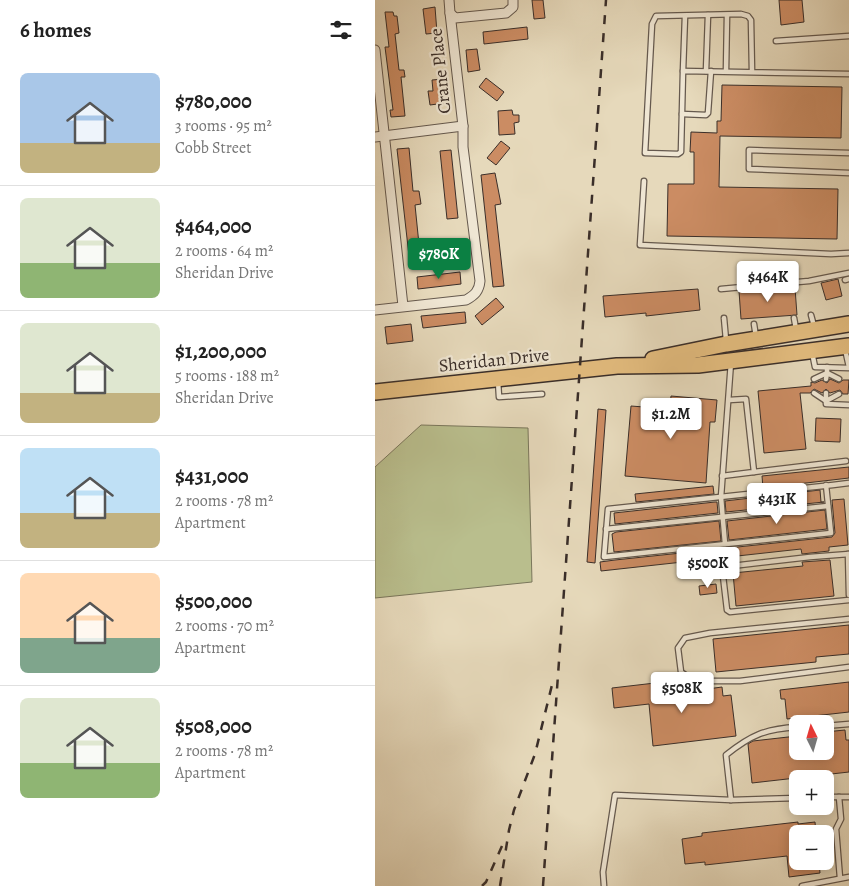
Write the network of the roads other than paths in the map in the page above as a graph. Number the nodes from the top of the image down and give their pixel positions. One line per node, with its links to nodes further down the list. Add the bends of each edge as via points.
1 (449, 0): 3 (street, Crane Place)
2 (513, 0): 3 (street, Crane Place, via 513,7 506,13 455,18)
3 (450, 13): 16 (street, Crane Place)
4 (708, 15): 5 (lane); 6 (lane); 11 (lane)
5 (727, 15): 12 (lane); 13 (lane, via 741,14 751,20)
6 (685, 16): 10 (lane); 15 (lane, via 656,16 653,19 645,153 681,152)
7 (849, 36): 8 (lane)
8 (775, 41)
9 (375, 50): 17 (street)
10 (683, 71): 11 (lane); 15 (lane)
11 (709, 71): 12 (lane); 15 (lane, via 708,113)
12 (726, 72): 13 (lane)
13 (752, 72): 14 (lane)
14 (849, 74)
15 (682, 114)
16 (463, 126): 17 (street); 25 (street, Crane Place, via 479,288 466,300)
17 (385, 136): 18 (street); 25 (street)
18 (375, 137)
19 (849, 154): 20 (lane, via 749,150 749,169)
20 (849, 173)
21 (644, 181): 22 (lane, via 640,245)
22 (849, 253)
23 (849, 273): 24 (lane, via 809,282)
24 (721, 289)
25 (403, 306): 26 (street)
26 (375, 310)
27 (724, 318): 31 (lane)
28 (754, 324): 30 (lane)
29 (849, 324): 30 (main road, Sheridan Drive, via 813,322)
30 (756, 339): 31 (main road, Sheridan Drive)
31 (726, 344): 35 (main road, Sheridan Drive)
32 (847, 347): 33 (main road, Sheridan Drive); 36 (lane)
33 (812, 351): 34 (main road, Sheridan Drive); 37 (lane, via 815,367)
34 (731, 361): 35 (main road, Sheridan Drive, via 698,365); 47 (lane)
35 (617, 366): 38 (main road, Sheridan Drive)
36 (849, 367): 37 (lane)
37 (827, 370): 39 (lane); 40 (lane); 41 (lane)
38 (498, 379): 42 (main road, Sheridan Drive); 45 (lane, via 499,397)
39 (814, 379)
40 (826, 379)
41 (839, 380)
42 (375, 392)
43 (813, 393): 48 (lane)
44 (826, 393): 48 (lane)
45 (542, 394)
46 (839, 394): 48 (lane)
47 (729, 400): 51 (lane, via 747,399); 52 (lane)
48 (826, 401): 49 (lane, via 826,404)
49 (849, 405)
50 (847, 461): 51 (lane)
51 (754, 472): 52 (lane)
52 (722, 476): 55 (lane)
53 (849, 483): 54 (lane)
54 (826, 485): 55 (lane); 56 (lane)
55 (721, 496): 57 (lane); 58 (lane, via 608,509)
56 (828, 506): 57 (lane); 59 (lane, via 831,533)
57 (723, 517): 58 (lane); 59 (lane)
58 (607, 529): 59 (lane, via 605,557)
59 (725, 544)
60 (848, 554): 61 (lane); 62 (lane, via 732,566 725,570 723,576 727,610 730,612)
61 (849, 595)
62 (849, 600)
63 (849, 619): 64 (lane, via 710,633 685,638 678,648 681,672 694,681 741,681)
64 (849, 667)
65 (849, 724): 66 (lane)
66 (834, 725)
67 (789, 727): 72 (lane, via 745,739 726,755)
68 (849, 796): 70 (lane)
69 (834, 797): 70 (lane)
70 (839, 797): 74 (lane, via 841,819 836,829)
71 (789, 798): 72 (lane)
72 (731, 800): 75 (lane, via 615,795)
73 (849, 876): 74 (lane)
74 (840, 878): 76 (lane)
75 (603, 886)
76 (801, 886)

